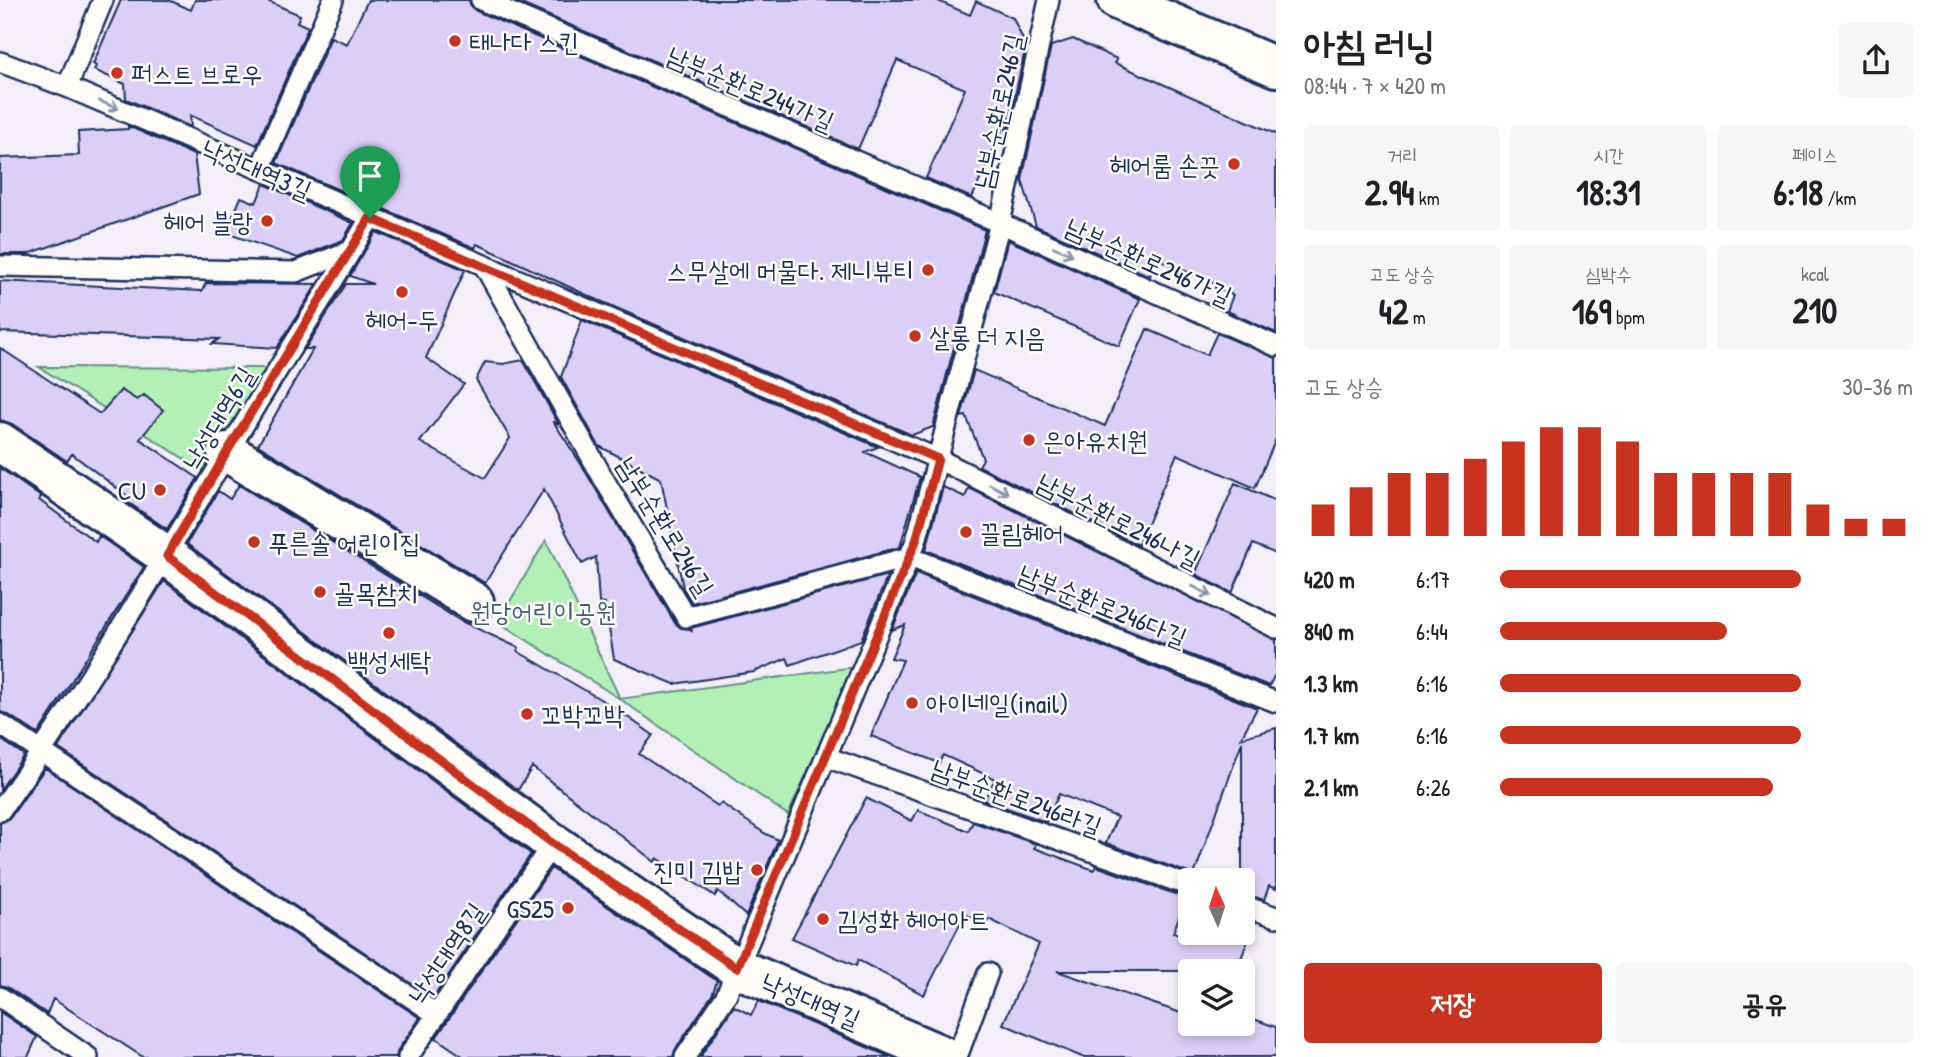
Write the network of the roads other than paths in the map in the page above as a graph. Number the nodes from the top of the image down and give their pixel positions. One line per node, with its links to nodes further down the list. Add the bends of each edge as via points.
1 (103, 0): 8 (lane)
2 (333, 0): 9 (lane)
3 (481, 0): 11 (lane, 남부순환로244가길)
4 (1049, 0): 11 (lane, 남부순환로246길)
5 (1117, 0): 7 (street)
6 (0, 62): 8 (lane, 낙성대역3길)
7 (1276, 67)
8 (67, 88): 9 (lane, 낙성대역3길, one-way to 9)
9 (260, 169): 10 (lane, 낙성대역3길)
10 (370, 218): 12 (lane, 낙성대역6길); 14 (lane, 낙성대역3길)
11 (1000, 223): 15 (lane, 남부순환로246가길, one-way to 15); 18 (lane, 남부순환로246길)
12 (352, 250): 13 (lane, via 296,272); 17 (lane, 낙성대역6길)
13 (0, 266)
14 (485, 267): 18 (lane, 낙성대역3길); 20 (lane, 남부순환로246길, via 686,617)
15 (1276, 346)
16 (0, 442): 19 (street, 낙성대역길)
17 (227, 452): 19 (lane, 낙성대역6길); 21 (street)
18 (938, 459): 20 (lane, 남부순환로246길); 22 (lane, 남부순환로246나길, one-way to 22)
19 (167, 556): 25 (lane, 낙성대역6길); 28 (street, 낙성대역길)
20 (910, 556): 23 (lane, 남부순환로246다길); 26 (lane, 남부순환로246길)
21 (474, 602)
22 (1276, 628)
23 (1276, 702)
24 (0, 724): 25 (lane)
25 (42, 752): 27 (lane, 낙성대역6길); 35 (lane)
26 (826, 757): 29 (lane, 남부순환로246라길); 32 (lane, 남부순환로246길)
27 (0, 811)
28 (552, 843): 32 (street, 낙성대역길); 35 (lane, 낙성대역8길)
29 (1178, 882)
30 (1255, 910): 31 (lane)
31 (1276, 917)
32 (737, 968): 38 (lane, 남부순환로246길, via 726,996); 39 (street, 낙성대역길)
33 (988, 973): 40 (lane)
34 (0, 997): 36 (lane)
35 (436, 1014): 37 (lane, 낙성대역8길)
36 (88, 1057)
37 (408, 1057)
38 (685, 1057)
39 (946, 1057)
40 (957, 1057)

